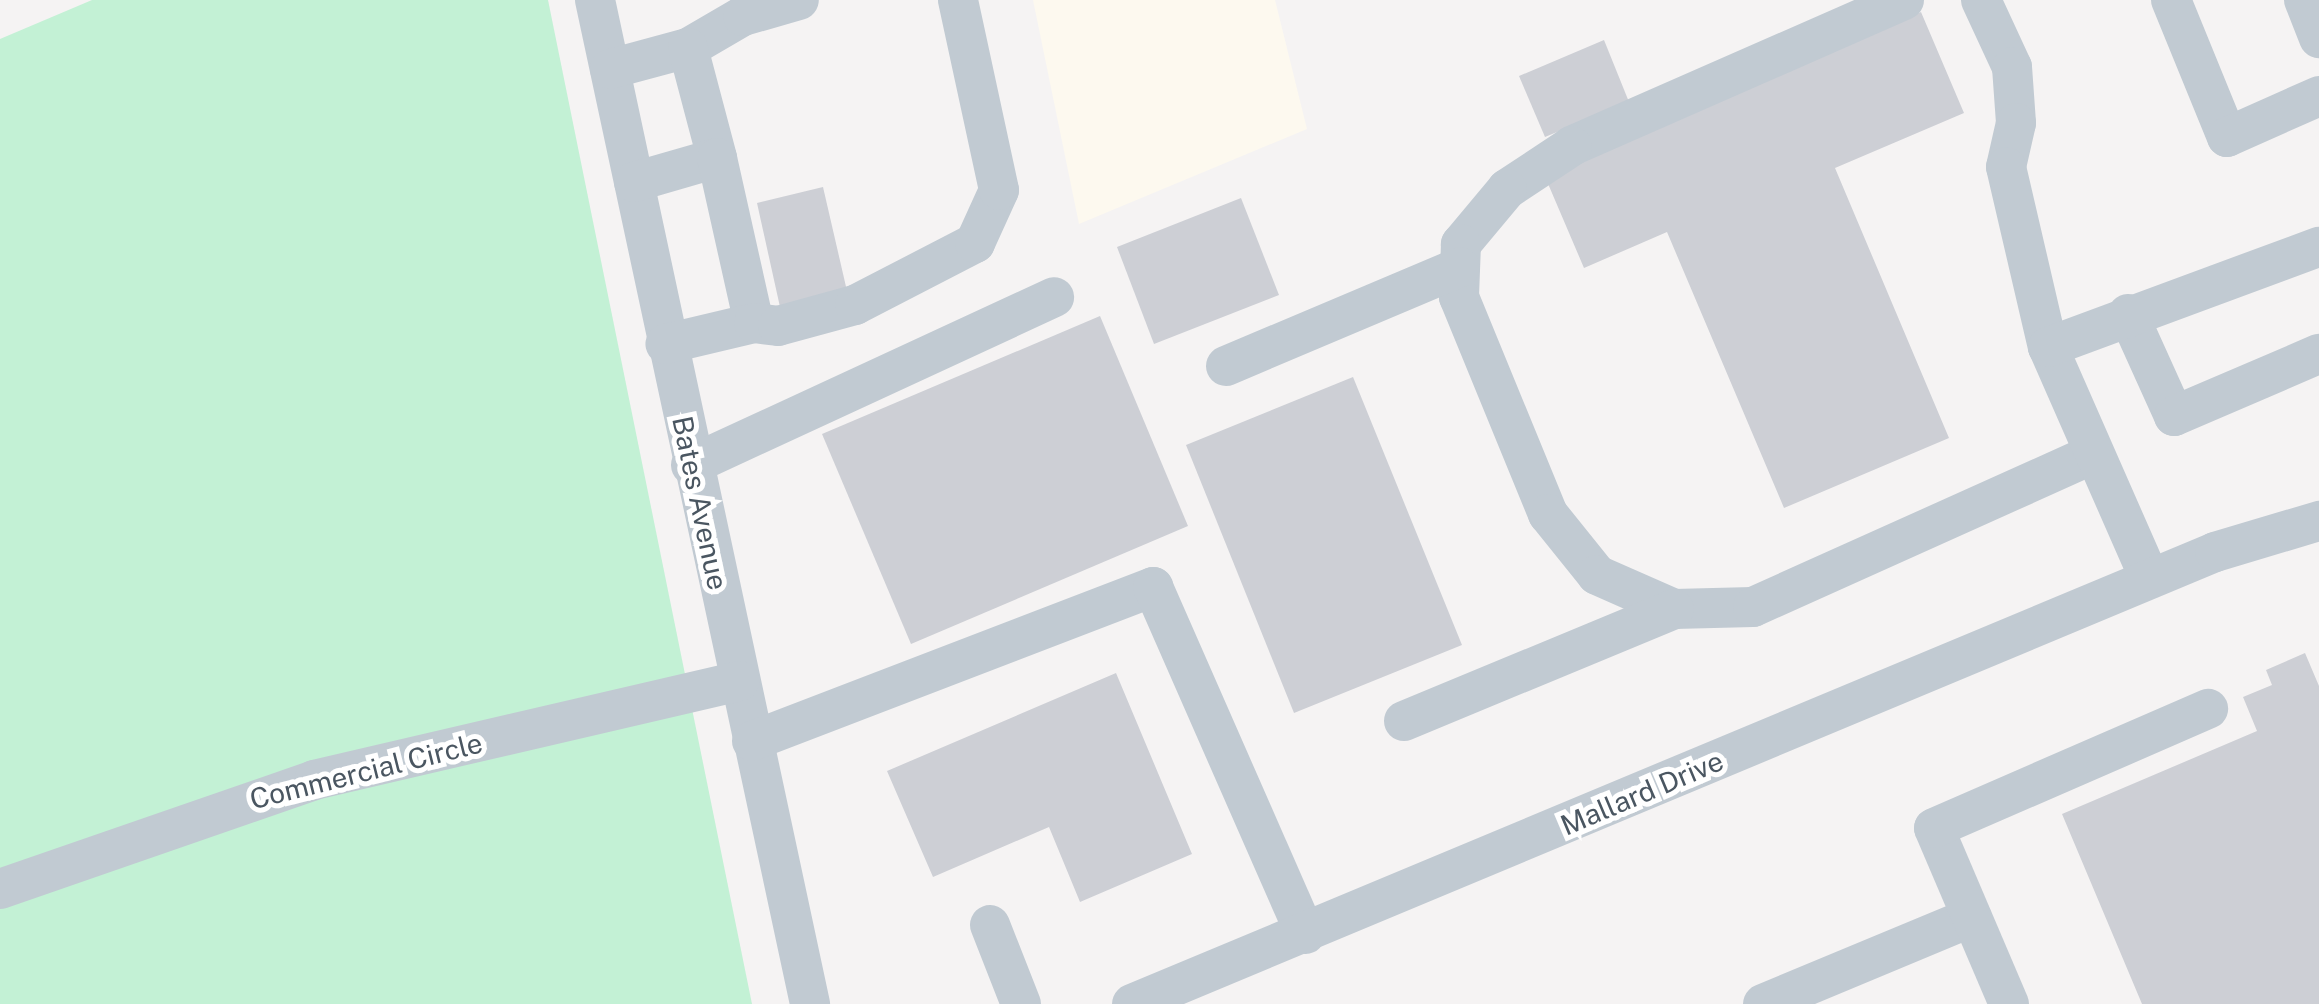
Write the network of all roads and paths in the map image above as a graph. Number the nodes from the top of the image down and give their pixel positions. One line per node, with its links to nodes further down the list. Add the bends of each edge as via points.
1 (595, 0): 10 (street, Bates Avenue)
2 (799, 0): 9 (street, via 744,16)
3 (958, 0): 18 (street, via 999,190 975,243 855,305 778,326)
4 (1904, 0): 15 (street, via 1572,146 1507,189 1461,244)
5 (1982, 0): 20 (street, via 2012,67 2016,123 2006,167)
6 (2171, 0): 11 (street, via 2226,136)
7 (2304, 0): 8 (street)
8 (2319, 38)
9 (688, 48): 10 (street); 12 (street)
10 (610, 69): 13 (street, Bates Avenue)
11 (2319, 96)
12 (718, 158): 13 (street); 18 (street)
13 (634, 182): 19 (street, Bates Avenue)
14 (2319, 247): 17 (street)
15 (1460, 267): 22 (street); 27 (street, via 1459,297 1548,514 1597,575)
16 (1054, 296): 24 (street)
17 (2128, 314): 20 (street); 21 (street, via 2174,416)
18 (754, 323): 19 (street)
19 (665, 344): 24 (street, Bates Avenue)
20 (2048, 347): 23 (street)
21 (2319, 354)
22 (1226, 366)
23 (2093, 454): 26 (street); 27 (street, via 1753,607)
24 (691, 465): 28 (street, Bates Avenue)
25 (2319, 521): 26 (street, Mallard Drive)
26 (2150, 579): 35 (street, Mallard Drive)
27 (1674, 608): 30 (street)
28 (740, 681): 31 (street, Bates Avenue); 32 (street, Commercial Circle, via 314,780)
29 (2208, 709): 33 (street, via 1934,828)
30 (1404, 721)
31 (752, 742): 35 (street, via 1154,587); 37 (street, Bates Avenue)
32 (0, 889)
33 (1972, 917): 39 (street); 40 (street)
34 (990, 925): 38 (street)
35 (1306, 934): 36 (street, Mallard Drive)
36 (1146, 1001)
37 (810, 1004)
38 (1022, 1004)
39 (1763, 1004)
40 (2009, 1004)

